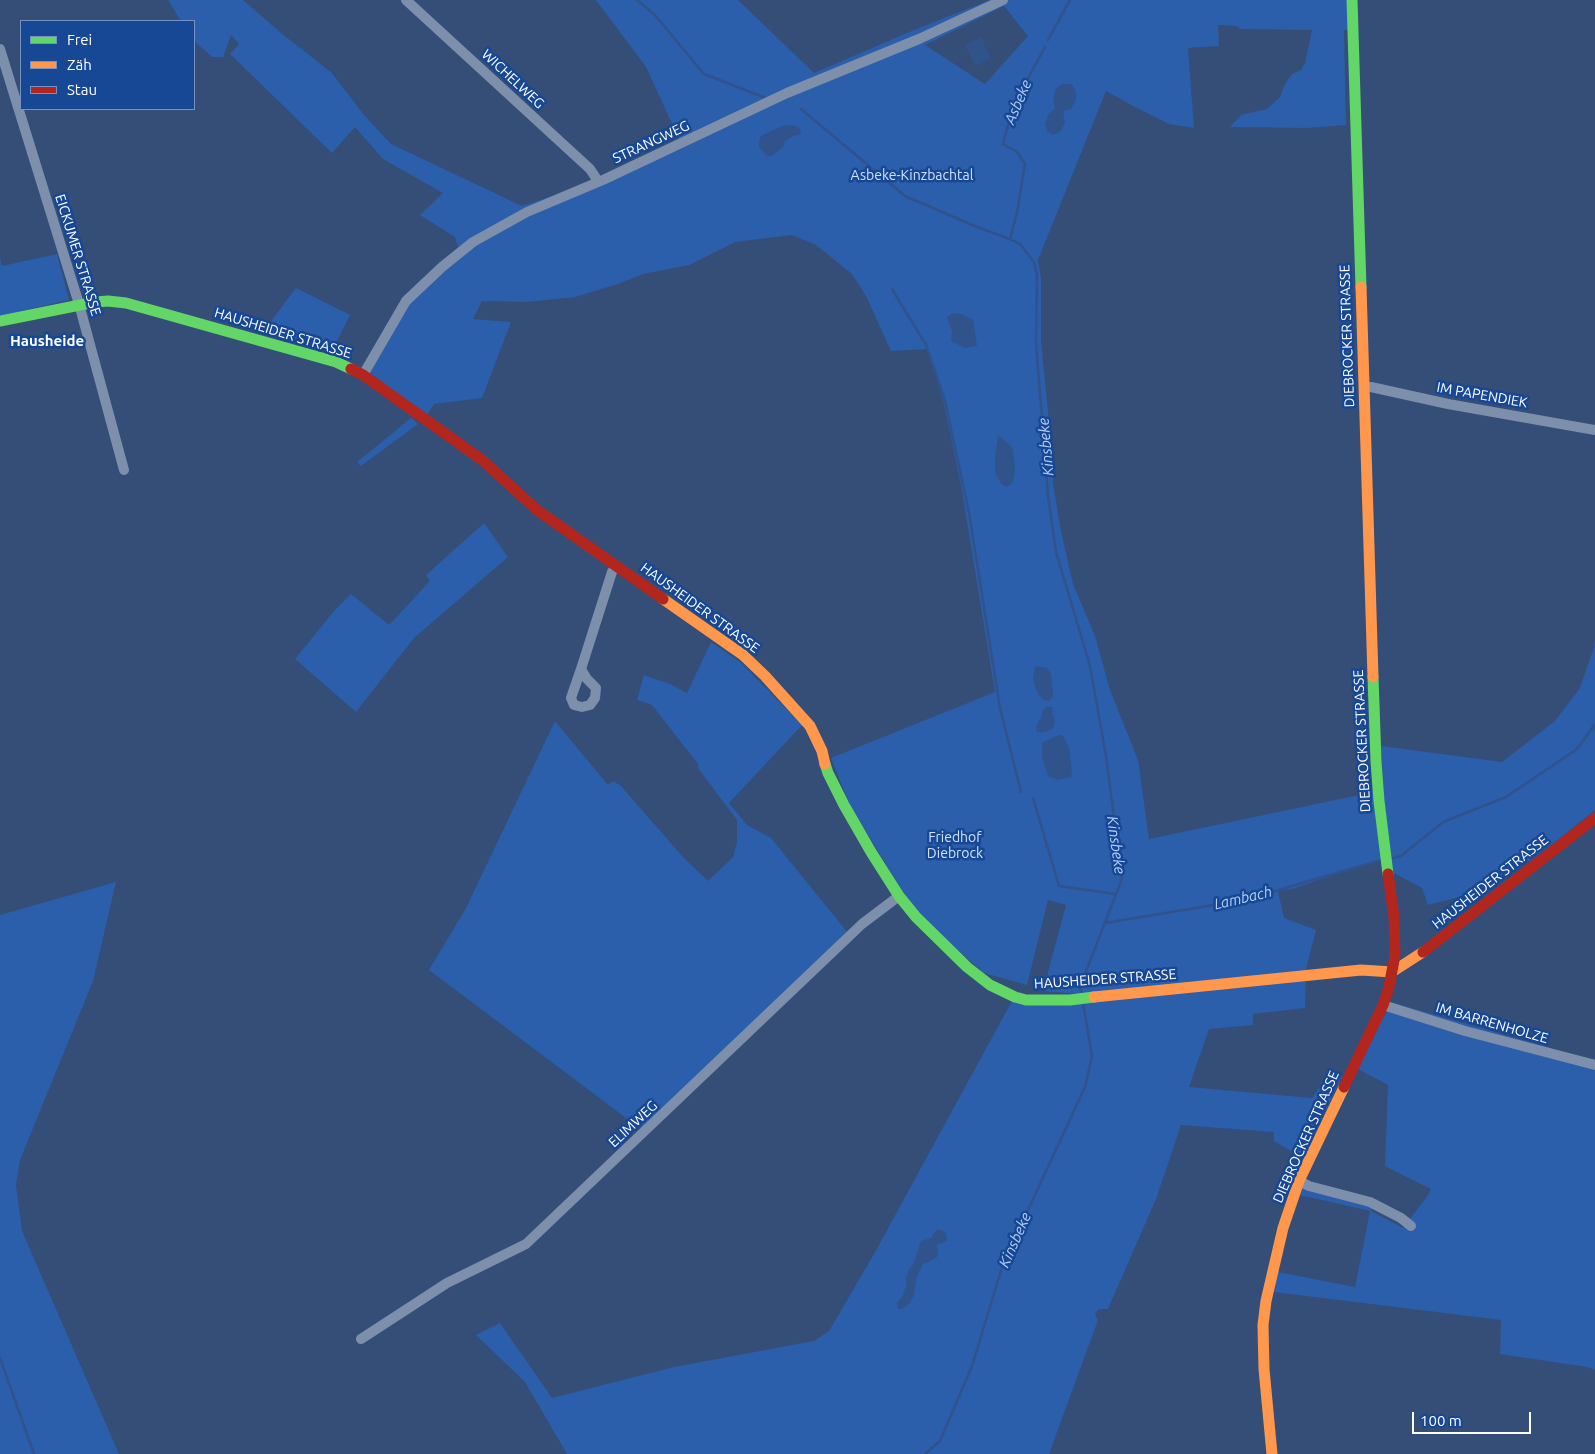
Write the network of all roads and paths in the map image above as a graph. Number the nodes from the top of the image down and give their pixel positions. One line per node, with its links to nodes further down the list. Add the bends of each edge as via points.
1 (406, 0): 5 (street, WICHELWEG, via 590,169)
2 (1003, 0): 5 (street, STRANGWEG, via 919,40 787,93)
3 (1352, 0): 9 (street, DIEBROCKER STRASSE)
4 (0, 50): 6 (street, EICKUMER STRASSE)
5 (598, 181): 8 (street, STRANGWEG, via 527,212 473,242 442,267 406,301)
6 (79, 304): 7 (street, HAUSHEIDER STRASSE); 8 (street, HAUSHEIDER STRASSE, via 126,302 336,362); 11 (street, EICKUMER STRASSE)
7 (0, 321)
8 (363, 375): 12 (street, HAUSHEIDER STRASSE, via 482,460 537,510)
9 (1364, 387): 10 (street, IM PAPENDIEK); 16 (street, DIEBROCKER STRASSE, via 1376,762 1394,917 1396,948)
10 (1595, 430)
11 (124, 470)
12 (616, 566): 13 (street); 15 (street, HAUSHEIDER STRASSE, via 743,655 799,713 816,737 828,773 844,805)
13 (581, 669)
14 (1595, 818): 16 (street, HAUSHEIDER STRASSE, via 1434,944)
15 (900, 896): 16 (street, HAUSHEIDER STRASSE, via 967,967 990,985 1026,1000 1070,1000 1361,970); 21 (street, ELIMWEG, via 862,924 526,1244 447,1283)
16 (1392, 972): 17 (street, DIEBROCKER STRASSE)
17 (1383, 1005): 18 (street, IM BARRENHOLZE, via 1465,1031); 19 (street, DIEBROCKER STRASSE)
18 (1595, 1065)
19 (1299, 1181): 20 (street, via 1370,1202); 22 (street, DIEBROCKER STRASSE, via 1283,1228 1263,1325)
20 (1411, 1226)
21 (362, 1338)
22 (1272, 1454)

